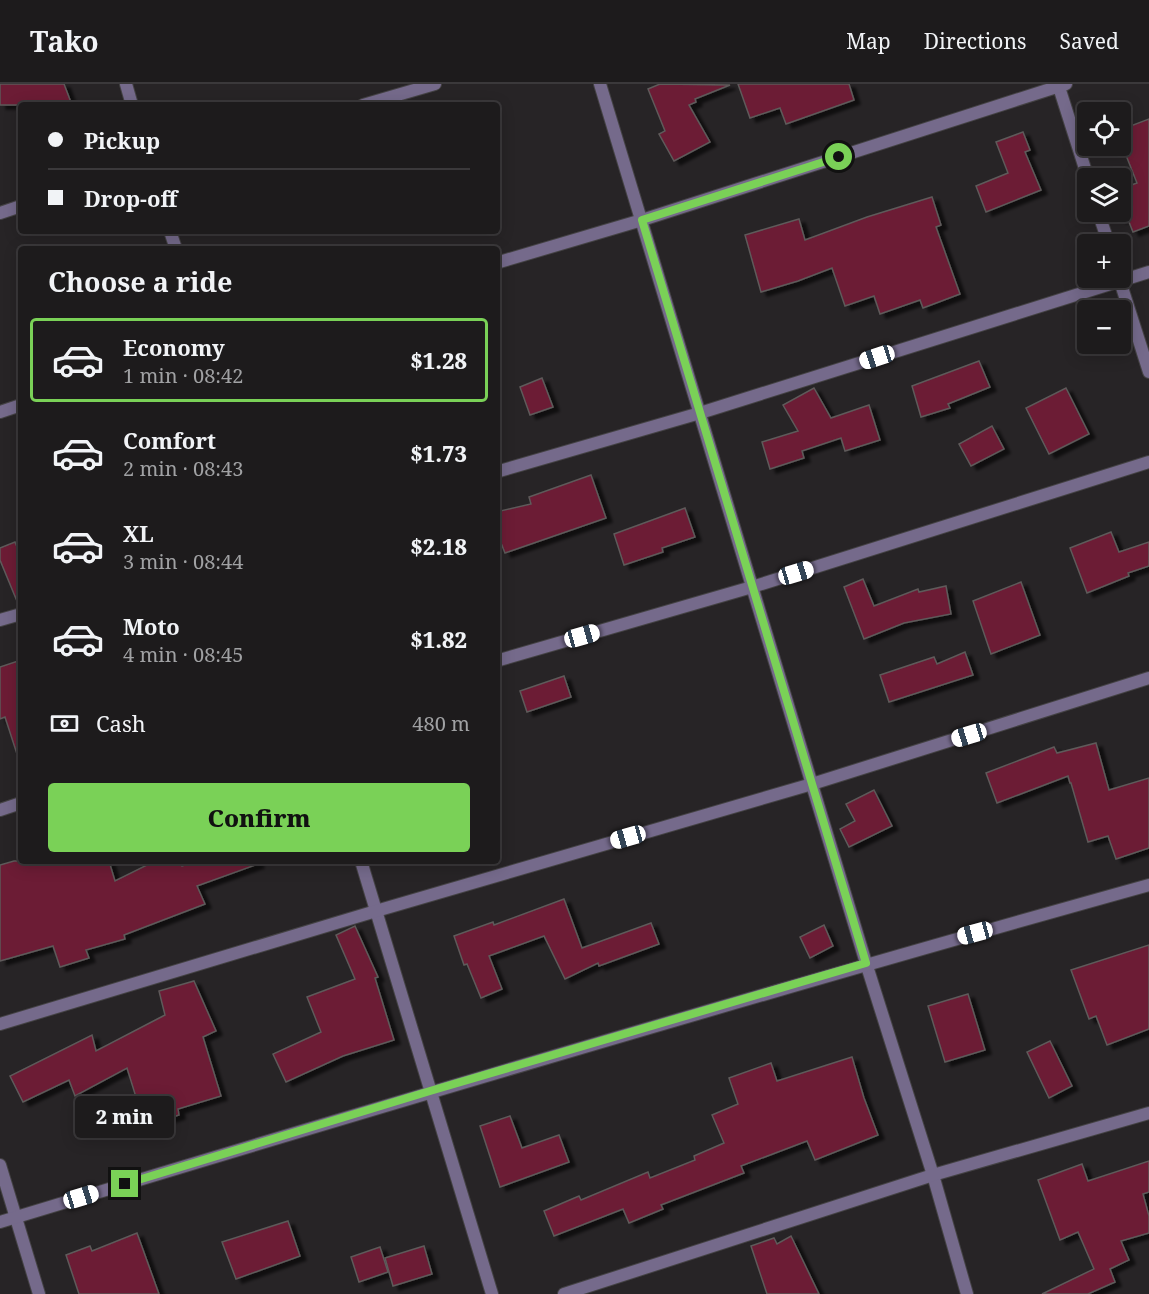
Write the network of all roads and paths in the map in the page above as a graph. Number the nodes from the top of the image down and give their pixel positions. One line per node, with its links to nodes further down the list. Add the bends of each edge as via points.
1 (126, 84): 5 (street)
2 (435, 84): 6 (street)
3 (600, 84): 10 (street)
4 (1061, 85): 7 (street); 10 (street)
5 (131, 102)
6 (373, 102)
7 (1085, 168)
8 (18, 207): 9 (street)
9 (0, 213)
10 (642, 220): 11 (street); 19 (street)
11 (500, 262)
12 (1149, 272): 13 (street)
13 (1131, 276)
14 (1092, 288): 19 (street)
15 (1123, 288): 16 (street)
16 (1149, 372)
17 (18, 406): 18 (street)
18 (0, 412)
19 (700, 413): 21 (street); 22 (street)
20 (1149, 462): 22 (street)
21 (500, 471)
22 (752, 587): 25 (street); 27 (street)
23 (18, 615): 24 (street)
24 (0, 620)
25 (500, 660)
26 (1149, 678): 27 (street)
27 (812, 784): 32 (street); 33 (street)
28 (18, 804): 29 (street)
29 (0, 810)
30 (362, 864): 32 (street)
31 (1149, 885): 33 (street)
32 (376, 911): 34 (street); 35 (street)
33 (866, 963): 35 (street); 38 (street)
34 (0, 1024)
35 (430, 1091): 39 (street); 42 (street)
36 (1149, 1113): 38 (street)
37 (0, 1165): 39 (street)
38 (933, 1175): 43 (street); 44 (street)
39 (16, 1217): 40 (street); 41 (street)
40 (0, 1222)
41 (39, 1294)
42 (492, 1294)
43 (564, 1294)
44 (967, 1294)

